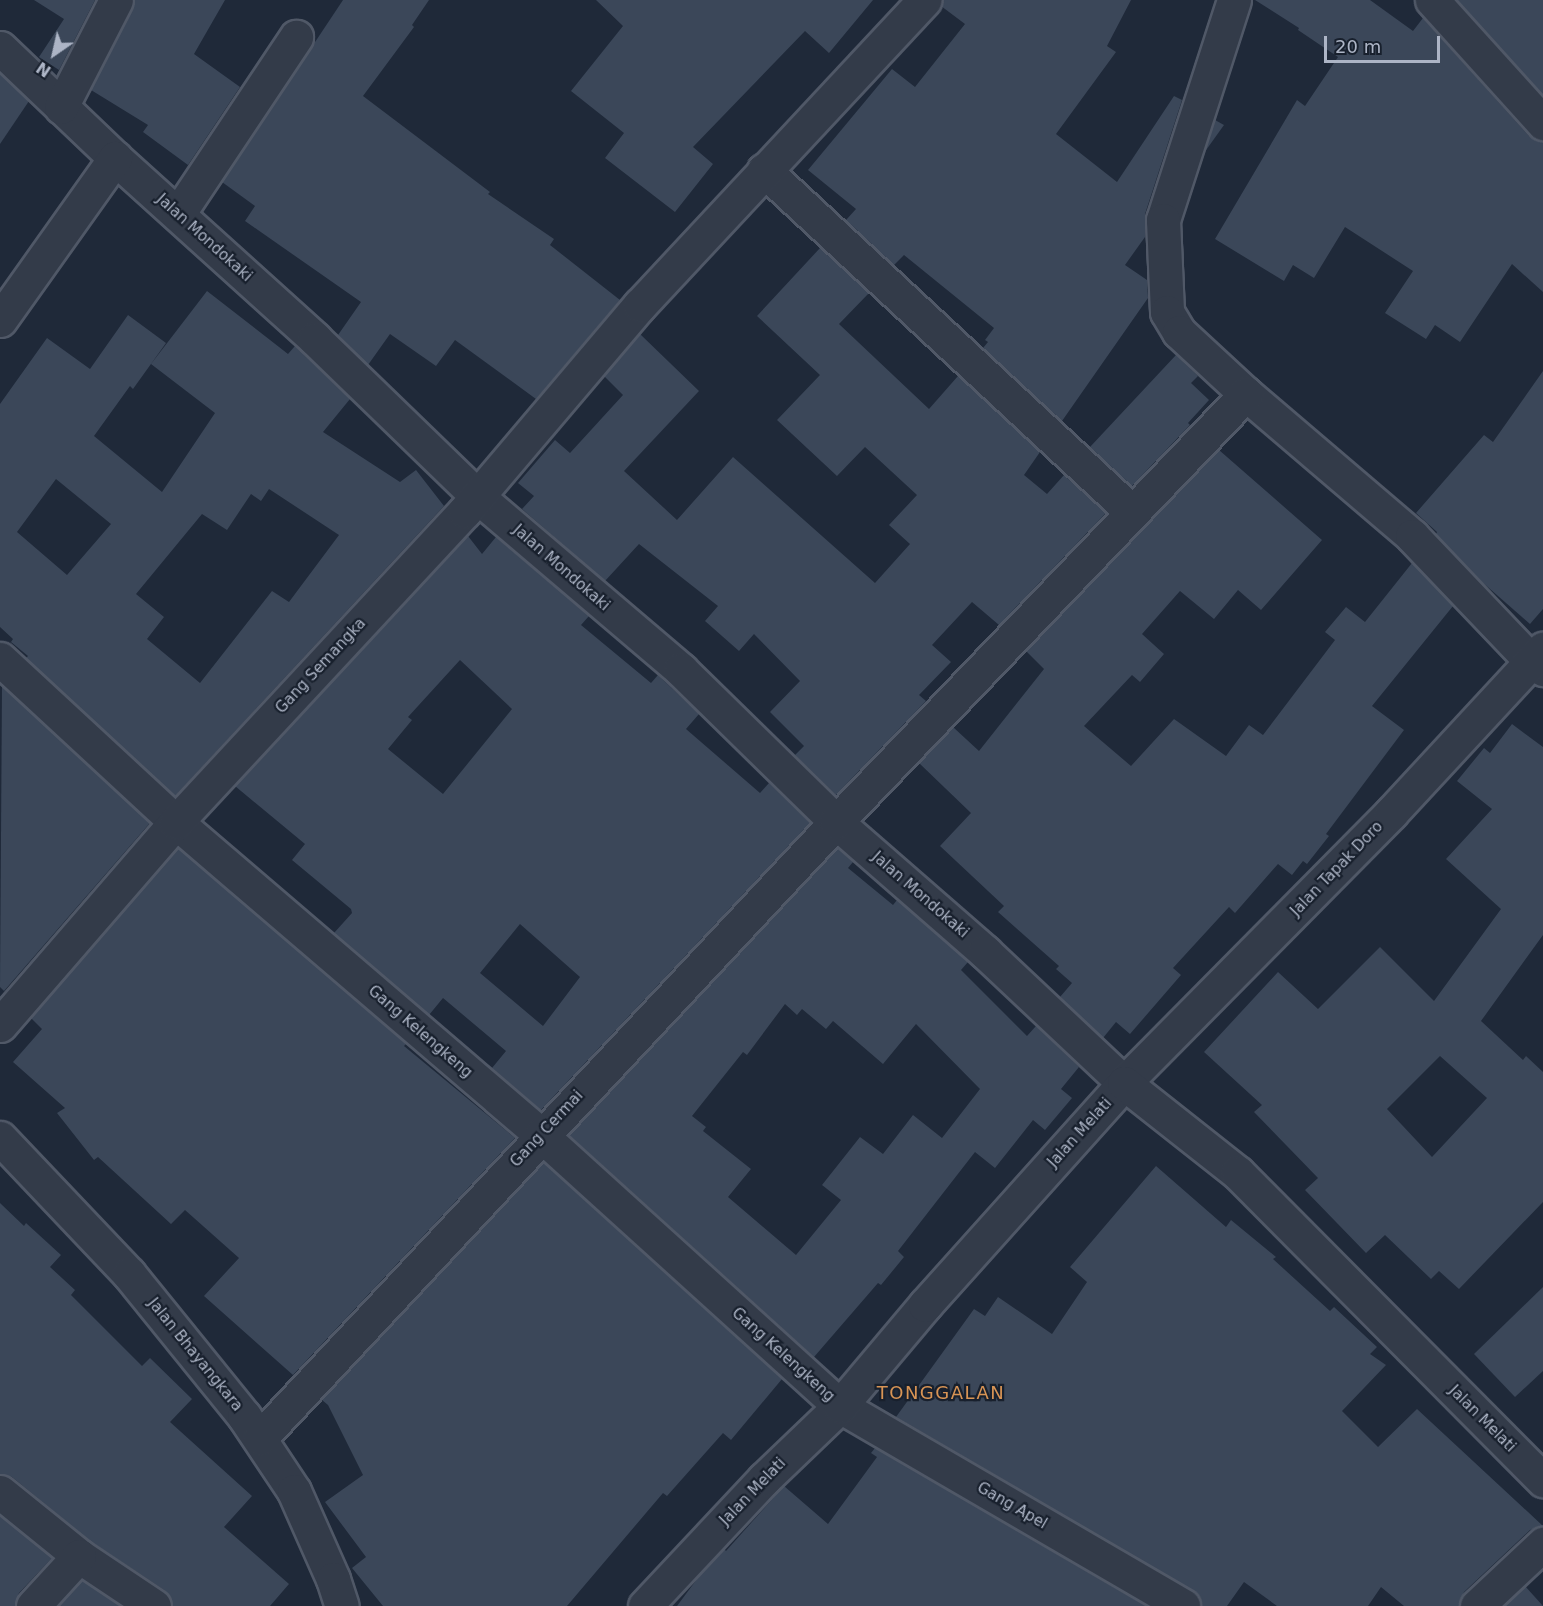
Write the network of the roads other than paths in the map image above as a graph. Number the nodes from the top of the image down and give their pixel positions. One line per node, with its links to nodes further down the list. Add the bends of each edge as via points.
1 (116, 0): 7 (street)
2 (924, 0): 10 (street, Gang Semangka)
3 (1234, 0): 13 (street, via 1163,220 1167,312 1179,332)
4 (1432, 0): 8 (street)
5 (296, 37): 11 (street)
6 (0, 48): 7 (street, Jalan Mondokaki)
7 (61, 106): 9 (street, Jalan Mondokaki)
8 (1543, 123)
9 (115, 158): 11 (street, Jalan Mondokaki); 12 (street)
10 (764, 170): 14 (street, Gang Semangka, via 639,305); 15 (street)
11 (178, 214): 14 (street, Jalan Mondokaki)
12 (0, 320)
13 (1246, 394): 15 (street, Gang Cermai); 17 (street, via 1412,536)
14 (478, 496): 18 (street, Gang Semangka); 19 (street, Jalan Mondokaki, via 681,670)
15 (1132, 512): 19 (street, Gang Cermai)
16 (0, 658): 18 (street, Gang Kelengkeng)
17 (1540, 660): 21 (street, Jalan Tapak Doro)
18 (176, 822): 20 (street, Gang Semangka); 22 (street, Gang Kelengkeng)
19 (836, 822): 21 (street, Jalan Mondokaki, via 985,952); 22 (street, Gang Cermai)
20 (0, 1025)
21 (1124, 1083): 24 (street, Jalan Melati); 26 (street, Jalan Melati, via 1238,1173)
22 (541, 1136): 24 (street, Gang Kelengkeng); 25 (street, Gang Cermai)
23 (0, 1138): 25 (street, Jalan Bhayangkara, via 129,1274)
24 (840, 1406): 33 (street, Jalan Melati, via 764,1479); 34 (street, Gang Apel)
25 (260, 1438): 30 (street, Jalan Bhayangkara, via 294,1491)
26 (1543, 1480)
27 (0, 1492): 29 (street)
28 (1543, 1544): 35 (street)
29 (79, 1556): 31 (street); 32 (street)
30 (335, 1603)
31 (33, 1606)
32 (154, 1606)
33 (645, 1606)
34 (1183, 1606)
35 (1477, 1606)

